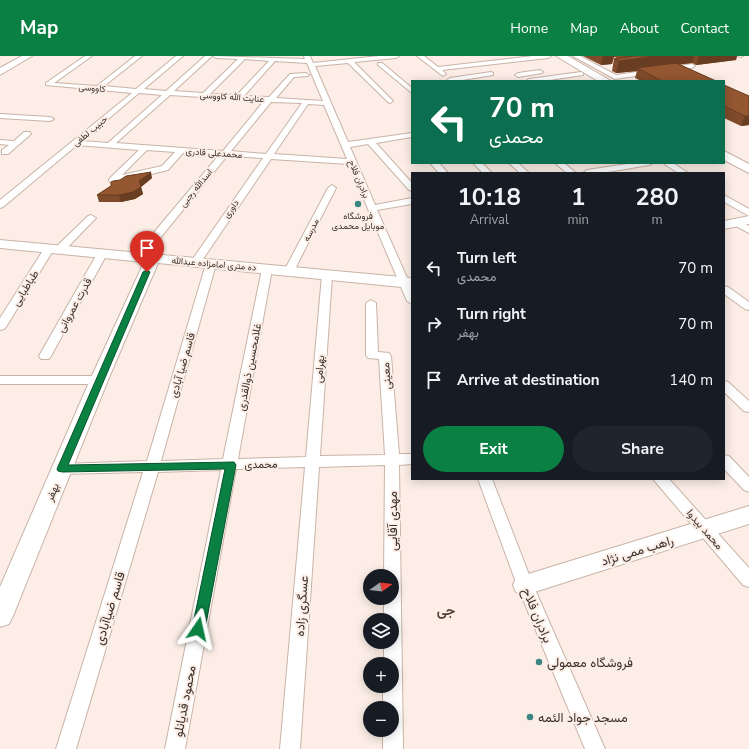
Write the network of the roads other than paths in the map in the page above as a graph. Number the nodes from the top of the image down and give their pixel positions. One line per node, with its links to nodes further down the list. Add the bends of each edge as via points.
1 (28, 56): 28 (street)
2 (88, 56): 37 (street, کاووسی, via 48,84)
3 (140, 56): 37 (street)
4 (180, 56): 39 (street, حبیب لطفی)
5 (209, 56): 40 (street)
6 (216, 56): 12 (street)
7 (396, 56): 14 (street)
8 (420, 56): 24 (street)
9 (548, 56): 20 (street); 30 (main road)
10 (561, 56): 36 (main road)
11 (576, 56): 17 (street)
12 (244, 57): 13 (street); 41 (street)
13 (274, 59): 16 (street); 42 (street)
14 (347, 59): 16 (street); 44 (street)
15 (600, 59): 17 (street)
16 (309, 61): 46 (street, برادران فلاح)
17 (585, 61): 25 (street)
18 (681, 61): 26 (street, via 692,66)
19 (380, 64): 38 (street)
20 (477, 64): 24 (street); 33 (street, via 491,74)
21 (655, 64): 26 (street)
22 (608, 68): 25 (street)
23 (629, 68): 29 (street)
24 (437, 69): 33 (street)
25 (600, 69): 29 (street, via 615,77)
26 (666, 69): 29 (street)
27 (548, 71): 32 (street)
28 (0, 72)
29 (639, 73)
30 (581, 74): 34 (street); 35 (main road)
31 (306, 75): 43 (street, اسدالله رجبی, via 292,75)
32 (518, 75)
33 (451, 80)
34 (536, 80)
35 (591, 80)
36 (604, 80)
37 (99, 87): 39 (street, کاووسی)
38 (411, 90)
39 (138, 92): 40 (street, عنایت‌ الله کاووسی); 54 (street, حبیب لطفی)
40 (168, 93): 41 (street, عنایت‌ الله کاووسی); 55 (street)
41 (204, 96): 42 (street, عنایت‌ الله کاووسی)
42 (238, 98): 43 (street, عنایت‌ الله کاووسی)
43 (269, 100): 45 (street, عنایت‌ الله کاووسی); 61 (street, اسدالله رجبی)
44 (390, 101)
45 (306, 102): 46 (street, عنایت‌ الله کاووسی); 62 (street)
46 (327, 103): 56 (street, برادران فلاح)
47 (0, 116): 48 (street)
48 (50, 119)
49 (27, 134): 53 (street)
50 (410, 137): 52 (street)
51 (0, 142): 53 (street)
52 (370, 142): 56 (street); 81 (street)
53 (16, 143): 60 (street)
54 (76, 143): 55 (street, محمدعلی قادری); 85 (street, حبیب لطفی)
55 (110, 145): 58 (street, محمدعلی قادری)
56 (345, 145): 65 (street, برادران فلاح)
57 (725, 147): 64 (main road)
58 (145, 148): 59 (street, محمدعلی قادری); 59 (street, via 113,180 165,168)
59 (181, 150): 61 (street, محمدعلی قادری)
60 (5, 152)
61 (225, 153): 62 (street, محمدعلی قادری); 94 (street, اسدالله رجبی)
62 (268, 156): 65 (street, محمدعلی قادری); 95 (street, داوری)
63 (725, 156): 73 (main road)
64 (749, 160)
65 (352, 162): 86 (street, برادران فلاح)
66 (435, 164): 74 (street)
67 (477, 164): 75 (street)
68 (514, 164): 76 (street)
69 (560, 164): 77 (street)
70 (637, 164): 72 (street)
71 (670, 164): 80 (street)
72 (625, 165): 78 (street); 79 (street)
73 (749, 169)
74 (443, 172)
75 (487, 172)
76 (524, 172)
77 (571, 172)
78 (592, 172)
79 (636, 172)
80 (682, 172)
81 (411, 187)
82 (332, 188): 98 (street, مدرسه)
83 (725, 199): 87 (street)
84 (411, 201): 86 (street)
85 (0, 205)
86 (372, 208): 100 (street, برادران فلاح)
87 (749, 213)
88 (91, 218): 92 (street, طباطبایی)
89 (737, 223): 90 (street)
90 (749, 230)
91 (0, 244): 92 (street, ده متری امامزاده عبدالله)
92 (54, 250): 93 (street, ده متری امامزاده عبدالله); 105 (street, طباطبایی)
93 (102, 254): 94 (street, ده متری امامزاده عبدالله); 106 (street, قدرت عمروانی)
94 (146, 258): 95 (street, ده متری امامزاده عبدالله); 108 (street, بهفر)
95 (195, 262): 96 (street, ده متری امامزاده عبدالله)
96 (211, 264): 97 (street, ده متری امامزاده عبدالله); 116 (street, قاسم ضیا آبادی)
97 (267, 269): 98 (street, ده متری امامزاده عبدالله); 115 (street, غلامحسین ذوالقدری)
98 (290, 272): 99 (street, ده متری امامزاده عبدالله)
99 (327, 275): 100 (street, ده متری امامزاده عبدالله); 114 (street, بهرامی)
100 (408, 282): 102 (street, برادران فلاح)
101 (725, 289): 104 (street)
102 (411, 296)
103 (371, 303): 112 (street, معینی, via 372,355 385,356)
104 (749, 307)
105 (0, 327)
106 (46, 356)
107 (0, 380): 108 (street)
108 (99, 380): 117 (street, بهفر)
109 (725, 386): 110 (street)
110 (749, 408)
111 (411, 459): 112 (street, محمدی)
112 (392, 461): 114 (street, محمدی); 129 (street, مهدی آقایی)
113 (725, 461): 120 (street)
114 (312, 463): 115 (street, محمدی); 128 (street, عسگری زاده)
115 (231, 465): 116 (street, محمدی); 127 (street, محمود قدیانلو)
116 (152, 466): 117 (street, محمدی); 126 (street, قاسم ضیاآبادی)
117 (62, 469): 125 (street, بهفر)
118 (485, 480): 124 (street, برادران فلاح)
119 (661, 480): 122 (street, محمد بیدوا)
120 (749, 486)
121 (749, 515): 122 (street, راهب ممی نژاد)
122 (705, 529): 123 (street, محمد بیدوا); 124 (street, راهب ممی نژاد)
123 (749, 580)
124 (525, 585): 130 (street, برادران فلاح)
125 (1, 610)
126 (66, 749)
127 (175, 749)
128 (290, 749)
129 (393, 749)
130 (595, 749)

